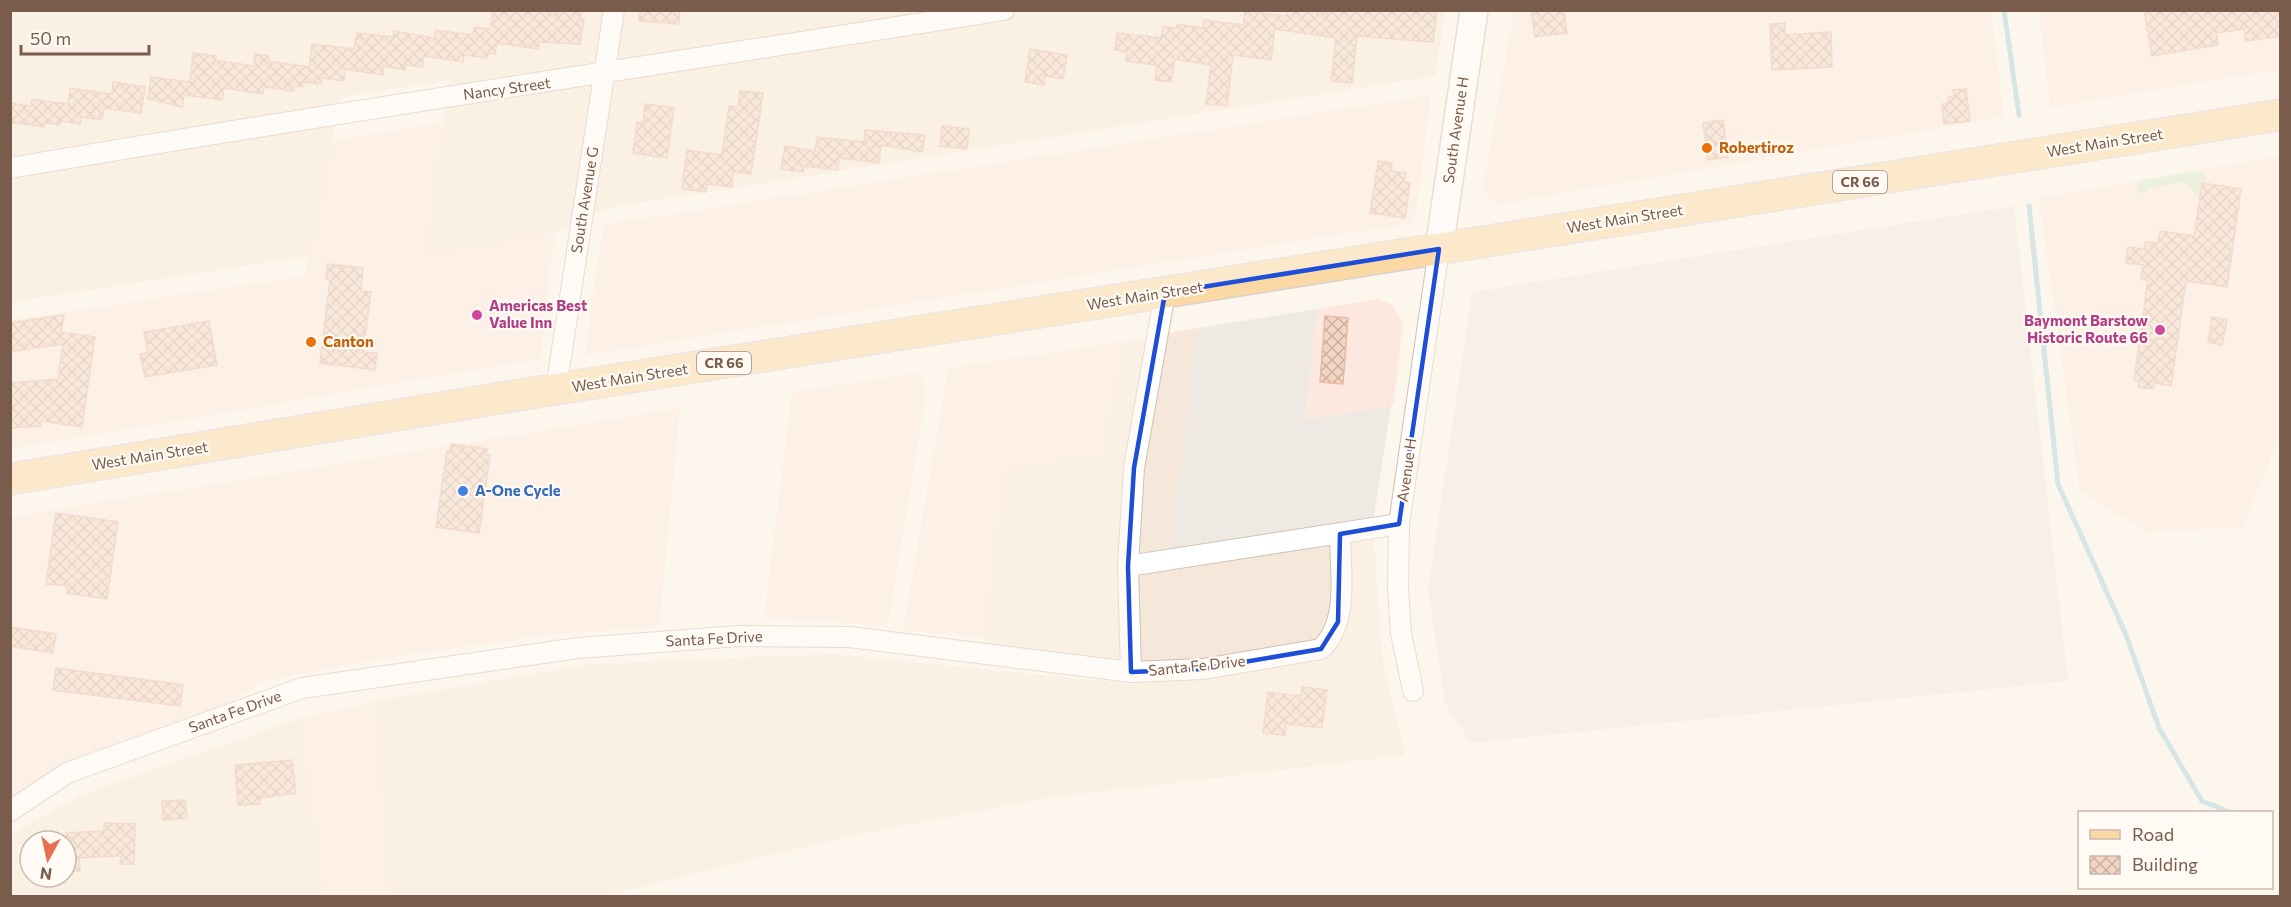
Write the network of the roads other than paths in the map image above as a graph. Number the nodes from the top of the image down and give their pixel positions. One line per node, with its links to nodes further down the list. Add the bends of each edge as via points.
1 (614, 10): 4 (street, South Avenue G)
2 (1004, 10): 4 (street, Nancy Street)
3 (1474, 10): 7 (street, South Avenue H)
4 (605, 74): 6 (street, Nancy Street); 9 (street, South Avenue G)
5 (2280, 115): 7 (main road, West Main Street / CR 66)
6 (10, 168)
7 (1439, 249): 8 (main road, West Main Street / CR 66); 11 (street, Avenue H)
8 (1165, 293): 9 (main road, West Main Street / CR 66); 13 (street, via 1134,468)
9 (556, 389): 10 (main road, West Main Street / CR 66)
10 (10, 479)
11 (1399, 524): 12 (street); 15 (street, Avenue H, via 1401,633)
12 (1340, 534): 13 (street); 14 (street, Santa Fe Drive, via 1338,622 1333,637 1321,649 1203,669)
13 (1128, 566): 14 (street)
14 (1131, 672): 16 (street, Santa Fe Drive, via 849,637 740,636 578,648 302,688 67,773)
15 (1413, 691)
16 (10, 811)

